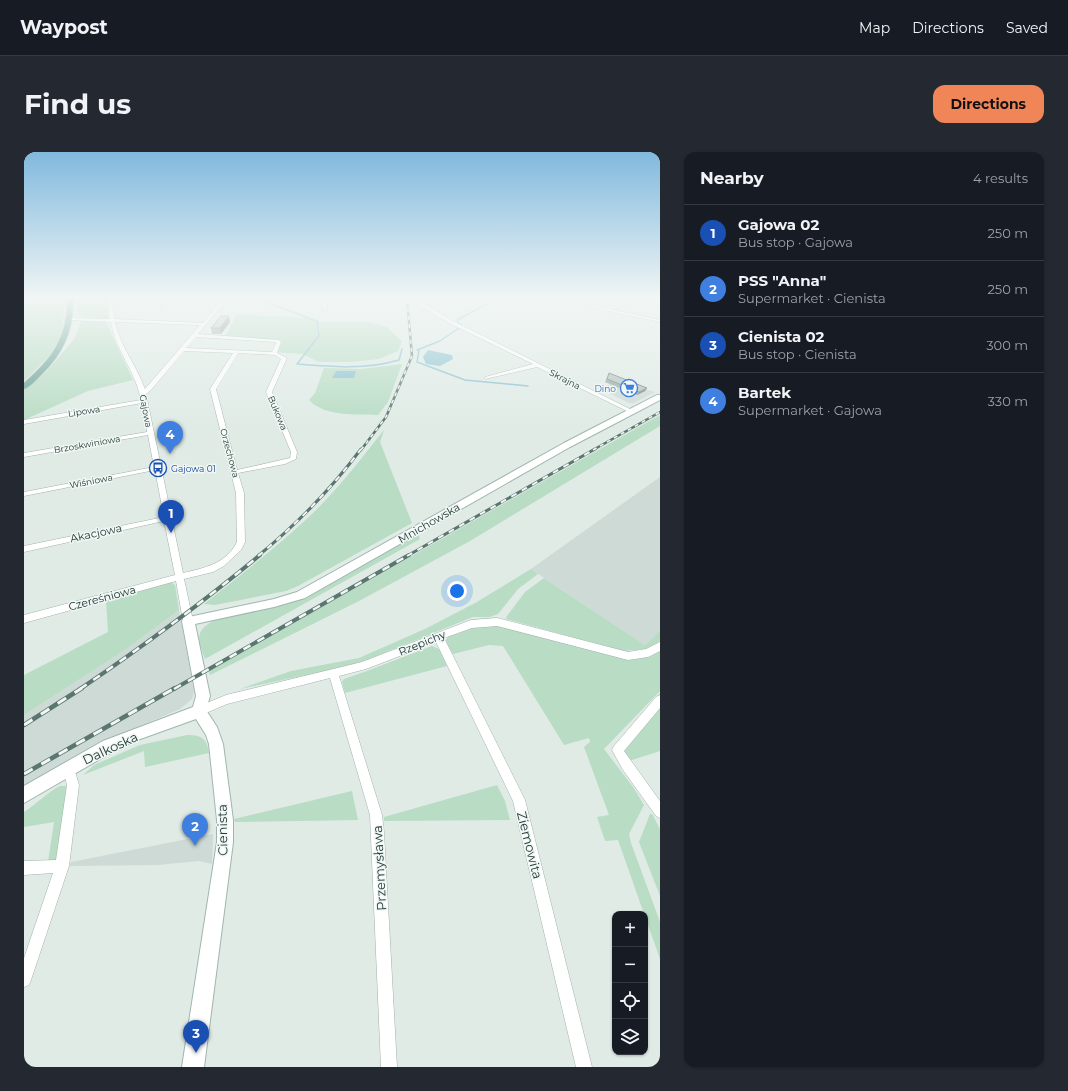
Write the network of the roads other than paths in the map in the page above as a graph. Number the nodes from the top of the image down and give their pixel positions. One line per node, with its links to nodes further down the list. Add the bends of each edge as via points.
1 (62, 342): 11 (main road, via 43,369)
2 (119, 342): 13 (street, Gajowa, via 139,380)
3 (189, 342): 6 (street)
4 (278, 342): 8 (street)
5 (490, 342): 9 (street, Skrajna)
6 (183, 349): 7 (street); 13 (street)
7 (236, 352): 8 (street); 19 (street, Orzechowa, via 213,389)
8 (274, 354): 19 (street, Bukowa, via 284,358 269,392 294,452 293,459)
9 (537, 365): 10 (street); 14 (street, Skrajna)
10 (487, 378)
11 (24, 387)
12 (660, 397): 14 (street, Mnichowska)
13 (143, 398): 15 (street, Lipowa); 16 (street, Gajowa)
14 (633, 412): 25 (street, Mnichowska, via 567,445 301,595)
15 (24, 422)
16 (150, 433): 17 (street, Brzoskwiniowa); 18 (street, Gajowa)
17 (24, 455)
18 (157, 468): 20 (street, Wiśniowa); 21 (street, Gajowa)
19 (235, 472): 23 (street, Orzechowa, via 240,493 240,546 215,568)
20 (24, 494)
21 (168, 518): 22 (street, Akacjowa); 23 (street, Gajowa)
22 (24, 549)
23 (180, 576): 24 (street, Czereśniowa); 25 (street, Gajowa)
24 (24, 619)
25 (188, 621): 30 (street, via 203,696)
26 (438, 636): 27 (street, Rzepichy, via 471,624 497,622 628,656 648,652); 28 (street, Rzepichy); 39 (street, Ziemowita, via 519,800)
27 (660, 646)
28 (334, 675): 30 (street, Rzepichy, via 226,700); 38 (street, Przemysława, via 376,815)
29 (660, 700): 33 (street, via 618,750 624,763)
30 (199, 711): 31 (street, Dalkoska, via 182,720 123,740); 37 (street, Cienista, via 216,744 225,820 225,842)
31 (69, 768): 32 (street, Dalkoska); 34 (street, via 73,785)
32 (24, 794)
33 (660, 812)
34 (62, 866): 35 (street); 36 (street)
35 (24, 868)
36 (24, 980)
37 (194, 1067)
38 (389, 1067)
39 (584, 1067)

